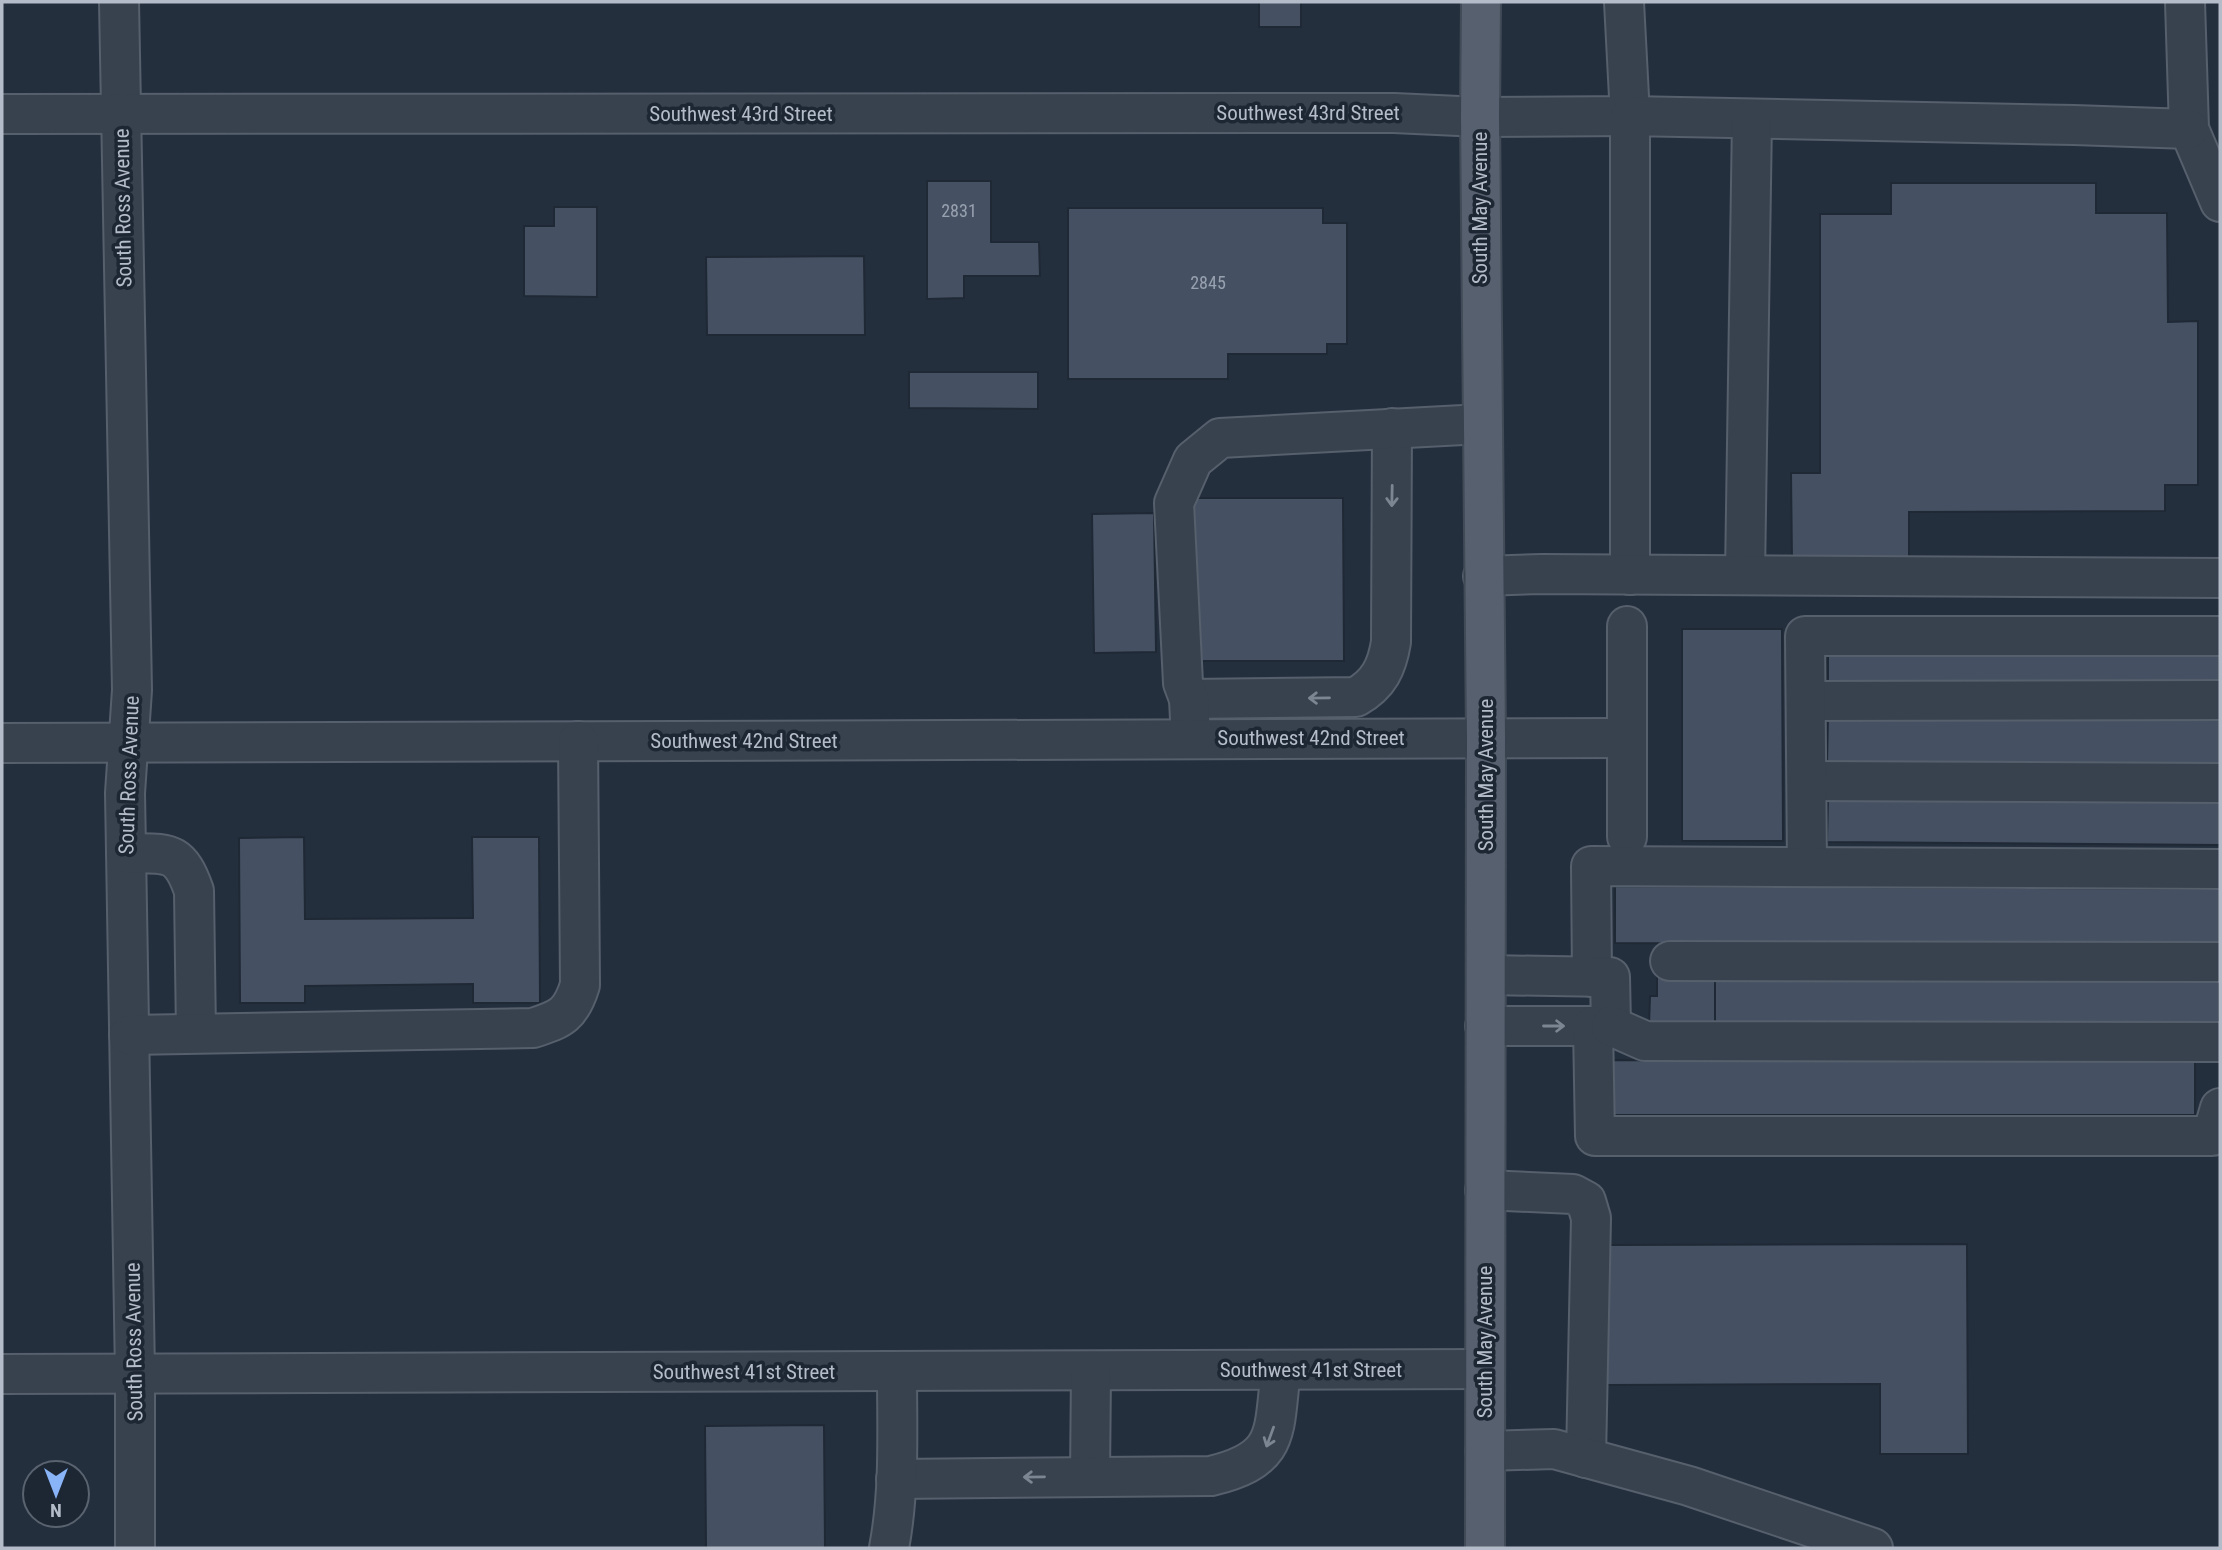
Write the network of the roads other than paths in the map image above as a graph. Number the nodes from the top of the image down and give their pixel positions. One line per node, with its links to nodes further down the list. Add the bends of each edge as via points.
1 (119, 2): 6 (street, South Ross Avenue)
2 (1482, 2): 8 (main road, South May Avenue)
3 (1624, 2): 7 (street)
4 (2185, 2): 10 (street)
5 (2, 114): 6 (street, Southwest 43rd Street)
6 (121, 115): 8 (street, Southwest 43rd Street, via 1394,113); 30 (street, South Ross Avenue)
7 (1630, 116): 8 (street, Southwest 43rd Street); 9 (street, Southwest 43rd Street); 14 (street)
8 (1480, 117): 12 (main road, South May Avenue)
9 (1752, 119): 10 (street, Southwest 43rd Street); 15 (street)
10 (2189, 129): 11 (street)
11 (2220, 202)
12 (1482, 424): 13 (street); 16 (main road, South May Avenue)
13 (1392, 428): 20 (street, one-way to 20, via 1391,642 1388,663 1370,689); 21 (street, via 1220,438 1193,460 1174,503 1183,683)
14 (1630, 575): 15 (street); 16 (street)
15 (1745, 575): 17 (street)
16 (1483, 576): 25 (main road, South May Avenue)
17 (2220, 578)
18 (1627, 626): 26 (street)
19 (2220, 636): 23 (street, via 1805,636)
20 (1356, 697): 21 (street, one-way to 21); 24 (street)
21 (1189, 699): 27 (street)
22 (2220, 700): 23 (street)
23 (1806, 701): 31 (street)
24 (1356, 737): 25 (street, Southwest 42nd Street); 27 (street, Southwest 42nd Street)
25 (1486, 737): 26 (street, Southwest 42nd Street); 39 (main road, South May Avenue)
26 (1627, 738): 33 (street)
27 (1191, 739): 28 (street, Southwest 42nd Street)
28 (578, 741): 30 (street, Southwest 42nd Street); 43 (street, via 580,985 574,1005 558,1021 533,1028)
29 (2, 743): 30 (street, Southwest 42nd Street)
30 (130, 743): 34 (street, South Ross Avenue)
31 (1807, 781): 32 (street); 35 (street)
32 (2220, 783)
33 (1627, 837)
34 (126, 853): 43 (street, via 166,854 179,860 188,874 194,891); 44 (street, South Ross Avenue)
35 (1807, 867): 36 (street); 40 (street, via 1591,866)
36 (2220, 869)
37 (1670, 961): 38 (street)
38 (2220, 962)
39 (1486, 975): 40 (street); 41 (main road, South May Avenue)
40 (1592, 977): 42 (street, via 1610,977)
41 (1485, 1026): 42 (street, one-way to 42); 47 (main road, South May Avenue)
42 (1602, 1026): 45 (street, via 1645,1041); 46 (street, via 1595,1136 2213,1136)
43 (196, 1033): 44 (street)
44 (129, 1035): 53 (street, South Ross Avenue)
45 (2220, 1042)
46 (2220, 1108)
47 (1485, 1190): 48 (main road, South May Avenue); 55 (street, via 1573,1194 1586,1201 1591,1218 1591,1281)
48 (1485, 1369): 49 (street, Southwest 41st Street); 54 (main road, South May Avenue)
49 (1281, 1370): 51 (street, Southwest 41st Street); 56 (street, one-way to 56, via 1272,1439 1255,1460 1212,1476)
50 (897, 1371): 51 (street, Southwest 41st Street); 53 (street, Southwest 41st Street); 57 (street)
51 (1091, 1371): 56 (street)
52 (2, 1374): 53 (street, Southwest 41st Street)
53 (135, 1374): 58 (street, South Ross Avenue)
54 (1485, 1451): 55 (street, via 1554,1450); 60 (main road, South May Avenue)
55 (1586, 1458): 61 (street)
56 (1090, 1477): 57 (street, one-way to 57)
57 (896, 1479): 59 (street)
58 (135, 1548)
59 (889, 1548)
60 (1485, 1548)
61 (1873, 1548)

